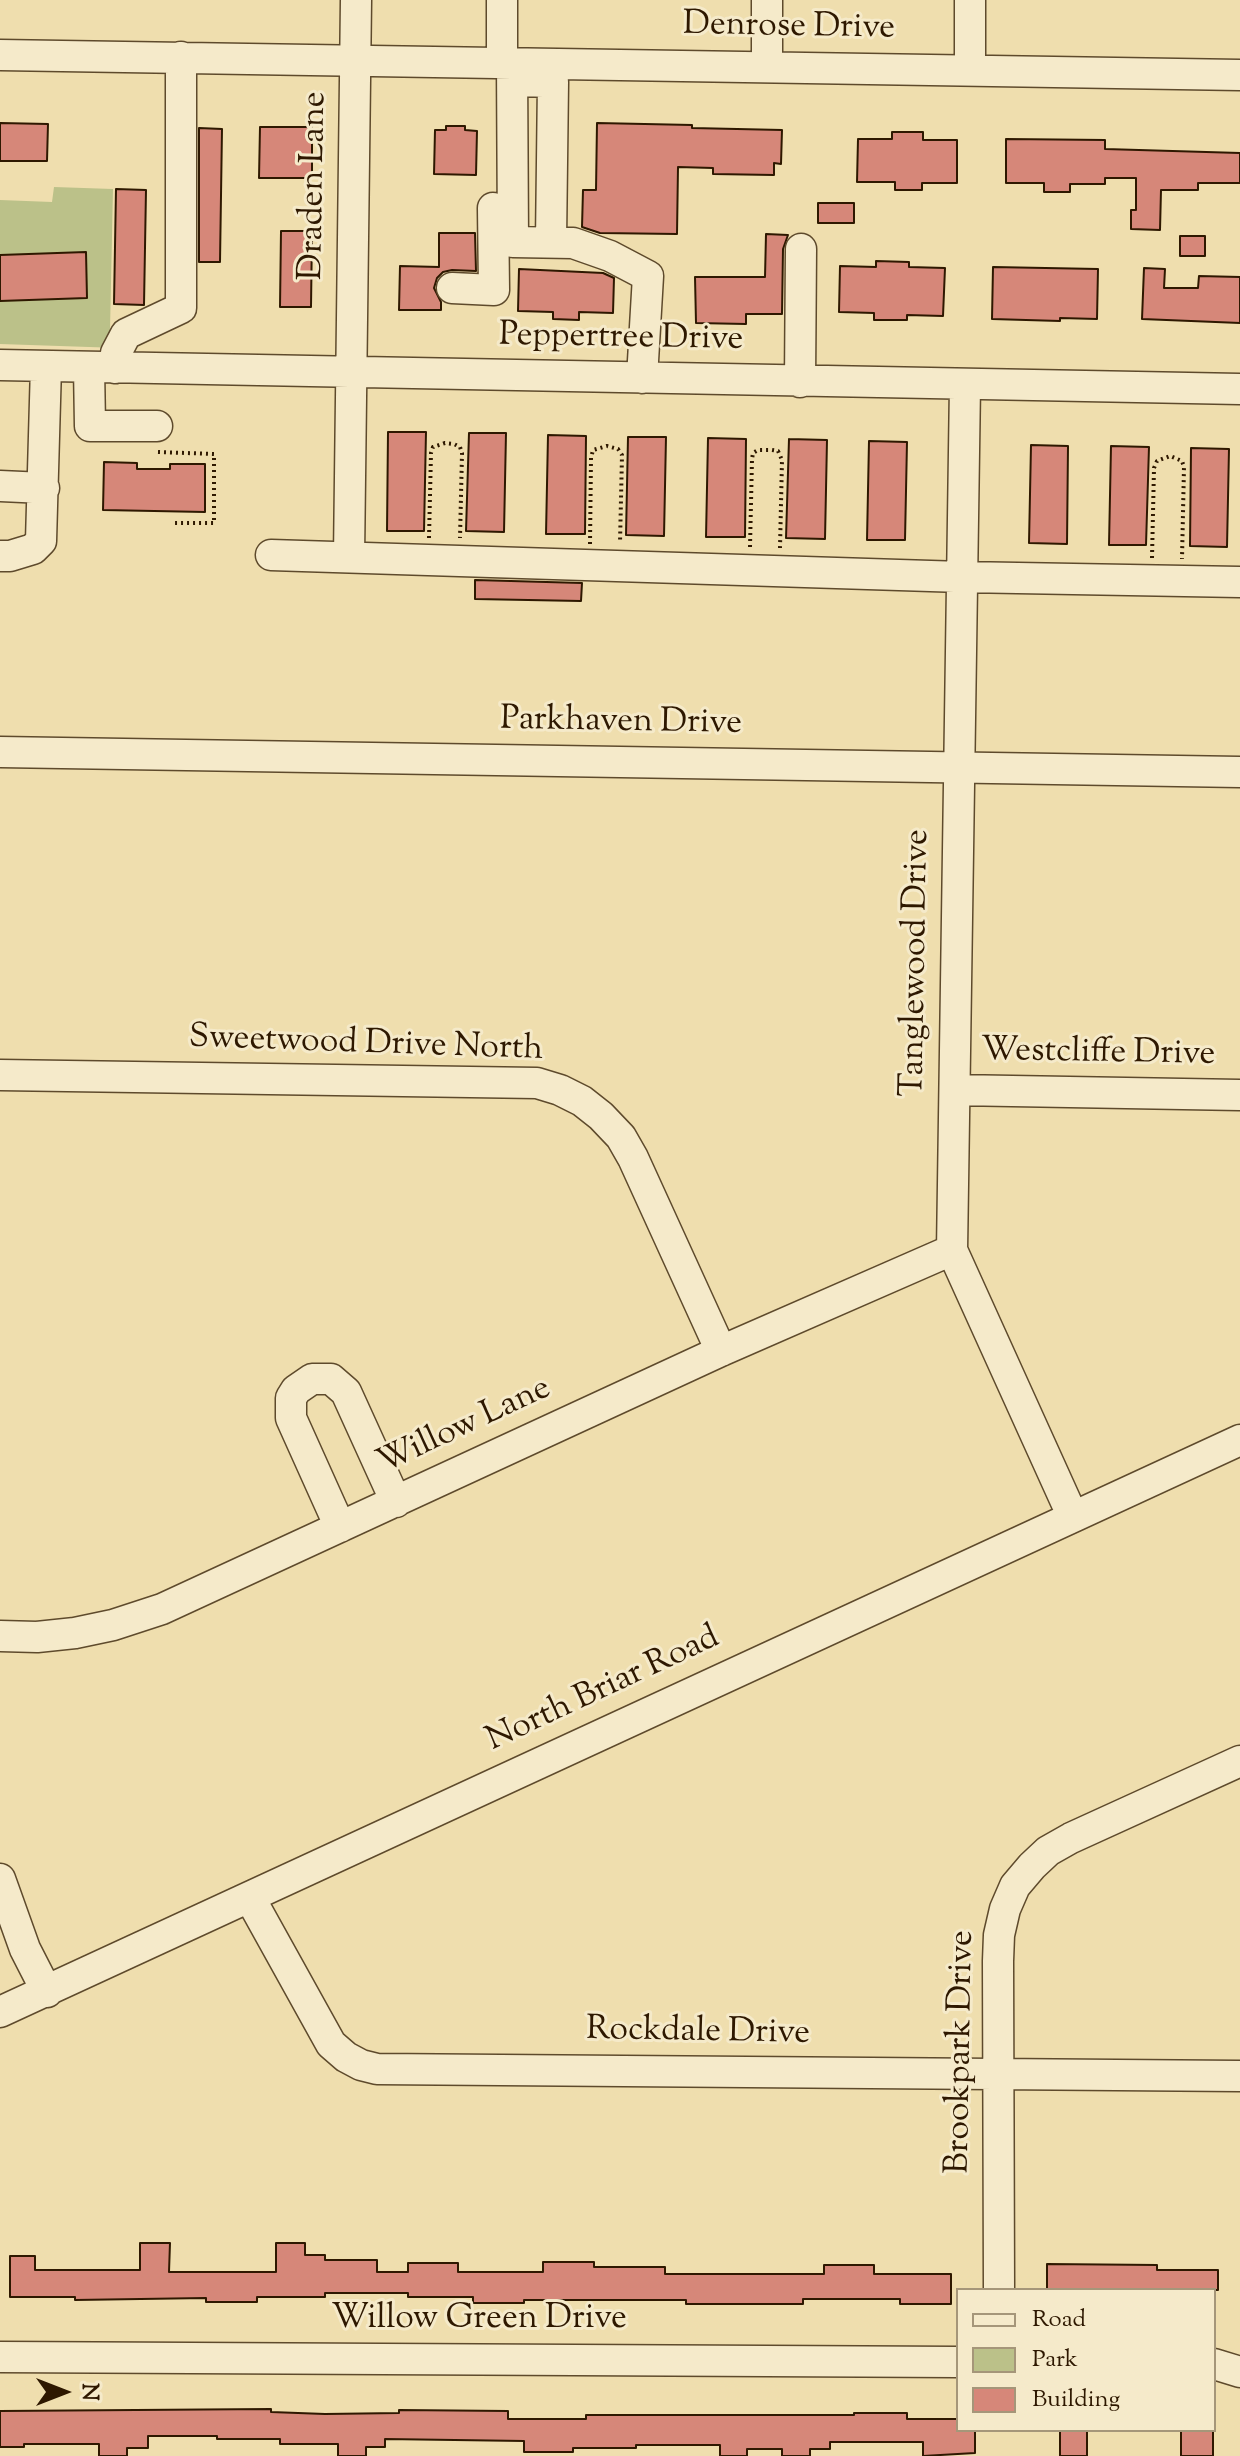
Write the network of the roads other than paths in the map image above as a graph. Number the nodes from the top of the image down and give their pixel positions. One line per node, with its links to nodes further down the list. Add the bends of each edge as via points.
1 (356, 0): 7 (street, Draden Lane)
2 (502, 0): 8 (street)
3 (767, 0): 9 (street)
4 (970, 0): 10 (street)
5 (0, 55): 6 (street, Denrose Drive)
6 (181, 57): 7 (street, Denrose Drive); 17 (street, via 181,308 126,334)
7 (355, 60): 8 (street, Denrose Drive); 18 (street, Draden Lane)
8 (505, 67): 9 (street, Denrose Drive); 12 (street, via 553,82); 12 (street, via 513,242); 14 (street, via 494,290)
9 (767, 67): 10 (street, Denrose Drive)
10 (970, 70): 11 (street, Denrose Drive)
11 (1240, 75)
12 (551, 241): 19 (street, via 610,256 648,276)
13 (801, 249): 20 (street)
14 (452, 288)
15 (0, 365): 16 (street, Peppertree Drive)
16 (46, 366): 17 (street, Peppertree Drive); 25 (street)
17 (102, 367): 18 (street, Peppertree Drive); 23 (street, via 90,426)
18 (352, 372): 19 (street, Peppertree Drive); 28 (street, Draden Lane)
19 (642, 378): 20 (street, Peppertree Drive)
20 (800, 382): 21 (street, Peppertree Drive)
21 (965, 385): 22 (street, Peppertree Drive); 29 (street, Tanglewood Drive)
22 (1240, 389)
23 (154, 439)
24 (0, 486): 25 (street)
25 (44, 488): 27 (street, via 41,541 33,549)
26 (271, 555): 28 (street)
27 (0, 556)
28 (349, 557): 29 (street)
29 (962, 577): 30 (street); 32 (street, Tanglewood Drive)
30 (1240, 582)
31 (0, 752): 32 (street, Parkhaven Drive)
32 (959, 768): 33 (street, Parkhaven Drive); 35 (street, Tanglewood Drive)
33 (1240, 772)
34 (0, 1075): 38 (street, Sweetwood Drive North, via 537,1083 560,1090 582,1101 621,1137)
35 (955, 1090): 36 (street, Westcliffe Drive); 37 (street, Tanglewood Drive)
36 (1240, 1095)
37 (952, 1250): 38 (street, Willow Lane); 41 (street, Tanglewood Drive)
38 (721, 1351): 40 (street, Willow Lane)
39 (1240, 1440): 41 (street, North Briar Road)
40 (396, 1502): 42 (street, Willow Lane); 42 (street, via 346,1392 331,1379 303,1383 291,1398 291,1418)
41 (1072, 1515): 46 (street, North Briar Road)
42 (340, 1527): 43 (street, Willow Lane, via 162,1609 113,1625 37,1637)
43 (0, 1636)
44 (1240, 1761): 49 (street, Brookpark Drive, via 1071,1838 1048,1851 1015,1886 999,1935)
45 (0, 1879): 47 (street)
46 (250, 1898): 47 (street, North Briar Road); 49 (street, Rockdale Drive, via 331,2044 346,2057 377,2069)
47 (47, 1992): 48 (street, North Briar Road)
48 (0, 2012)
49 (999, 2075): 50 (street, Rockdale Drive); 51 (street, Brookpark Drive)
50 (1240, 2076)
51 (999, 2288)
52 (0, 2357): 53 (street, Willow Green Drive)
53 (956, 2362)
54 (1216, 2365): 55 (street)
55 (1240, 2372)

